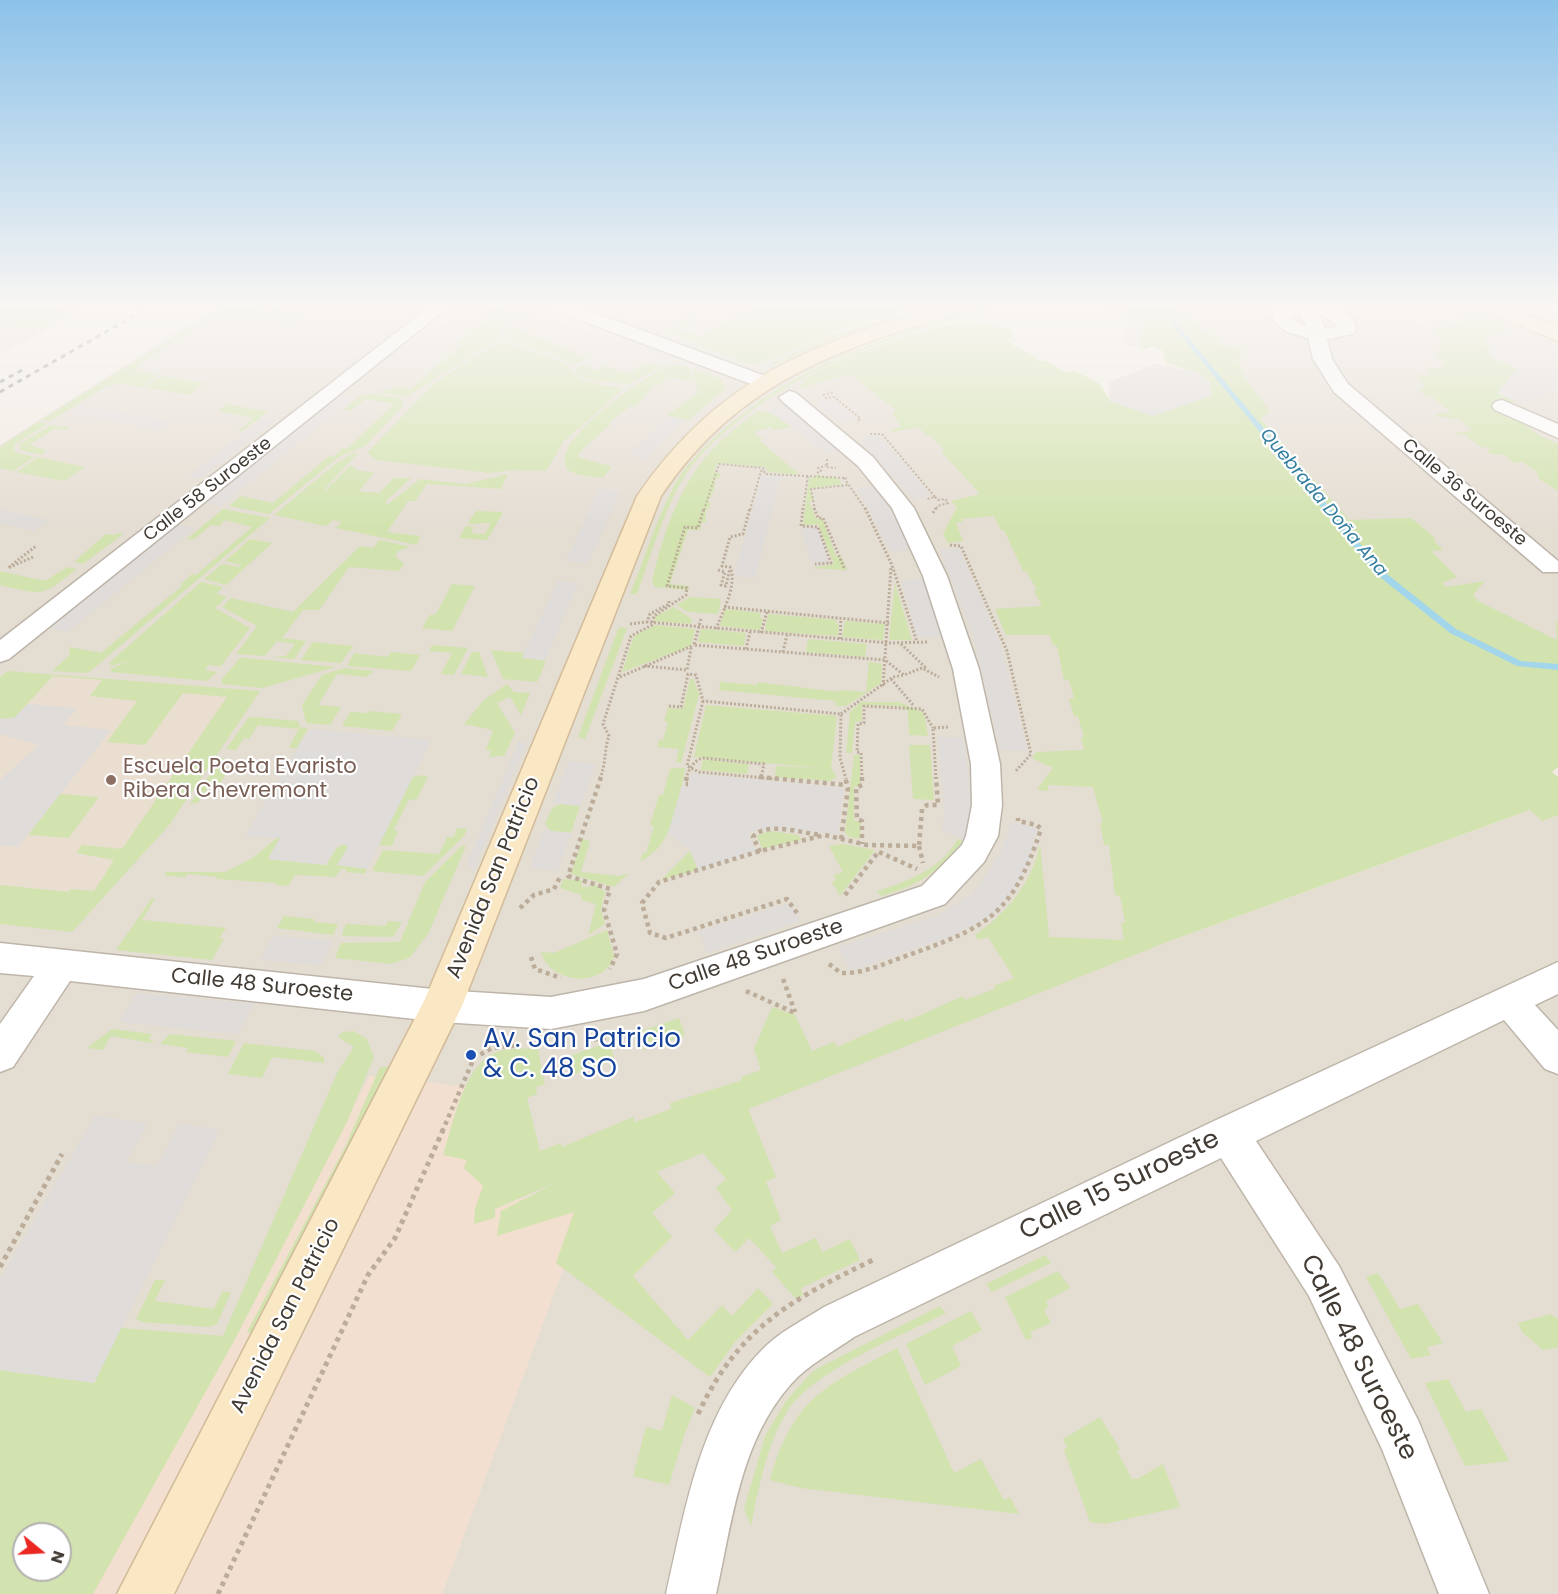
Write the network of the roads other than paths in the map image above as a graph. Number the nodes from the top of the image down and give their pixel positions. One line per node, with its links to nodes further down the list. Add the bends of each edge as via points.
1 (349, 378): 9 (street, Calle 58 Suroeste)
2 (748, 378): 5 (street, Calle 48 Suroeste)
3 (790, 378): 5 (street, Avenida San Patricio)
4 (1335, 378): 8 (street, Calle 36 Suroeste, via 1341,388)
5 (778, 390): 14 (street, Avenida San Patricio, via 732,407 672,461 649,496); 14 (street, Calle 48 Suroeste, via 863,457 903,508 924,549 958,643 977,720 988,806 982,837 964,867 933,895 644,995 551,1013)
6 (1502, 406): 7 (street)
7 (1558, 432)
8 (1551, 567)
9 (0, 653)
10 (0, 958): 11 (street, Calle 48 Suroeste)
11 (62, 964): 14 (street, Calle 48 Suroeste); 15 (street)
12 (1558, 977): 13 (street, Calle 15 Suroeste)
13 (1509, 1000): 16 (street); 17 (street, Calle 15 Suroeste)
14 (442, 1006): 18 (street, Avenida San Patricio)
15 (0, 1055)
16 (1558, 1057)
17 (1228, 1134): 19 (street, Calle 15 Suroeste, via 839,1322 776,1367 726,1449); 20 (street, Calle 48 Suroeste, via 1324,1281 1401,1437)
18 (145, 1594)
19 (691, 1594)
20 (1464, 1594)

